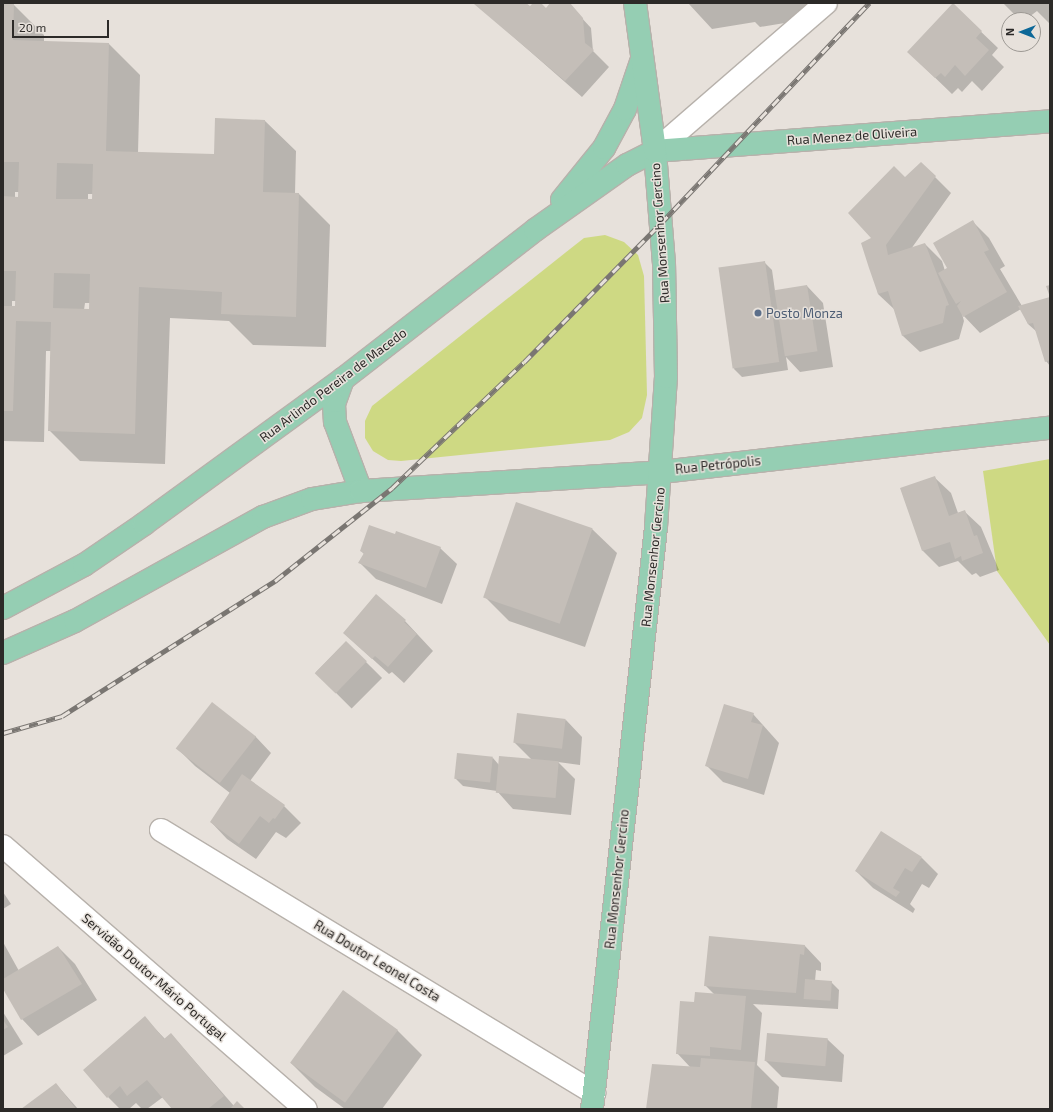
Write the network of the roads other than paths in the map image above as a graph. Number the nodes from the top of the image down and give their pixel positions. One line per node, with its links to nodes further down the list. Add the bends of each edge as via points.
1 (635, 3): 3 (main road, Rua Monsenhor Gercino)
2 (826, 3): 5 (street)
3 (642, 57): 5 (main road, Rua Monsenhor Gercino); 6 (main road, via 625,109 604,148 582,178)
4 (1050, 121): 5 (main road, Rua Menez de Oliveira)
5 (655, 151): 6 (main road, Rua Arlindo Pereira de Macedo, via 627,165); 9 (main road, Rua Monsenhor Gercino, via 666,309)
6 (536, 230): 7 (main road, Rua Arlindo Pereira de Macedo)
7 (344, 379): 10 (main road, via 334,404 335,422); 11 (main road, Rua Arlindo Pereira de Macedo, via 132,532 84,564)
8 (1050, 428): 9 (main road, Rua Petrópolis)
9 (661, 472): 10 (main road, Rua Petrópolis); 15 (main road, Rua Monsenhor Gercino)
10 (361, 491): 12 (main road, via 312,499 263,517 74,621)
11 (3, 608)
12 (3, 653)
13 (161, 830): 15 (street, Rua Doutor Leonel Costa)
14 (3, 846): 16 (street, Servidão Doutor Mário Portugal)
15 (593, 1101)
16 (306, 1109)

